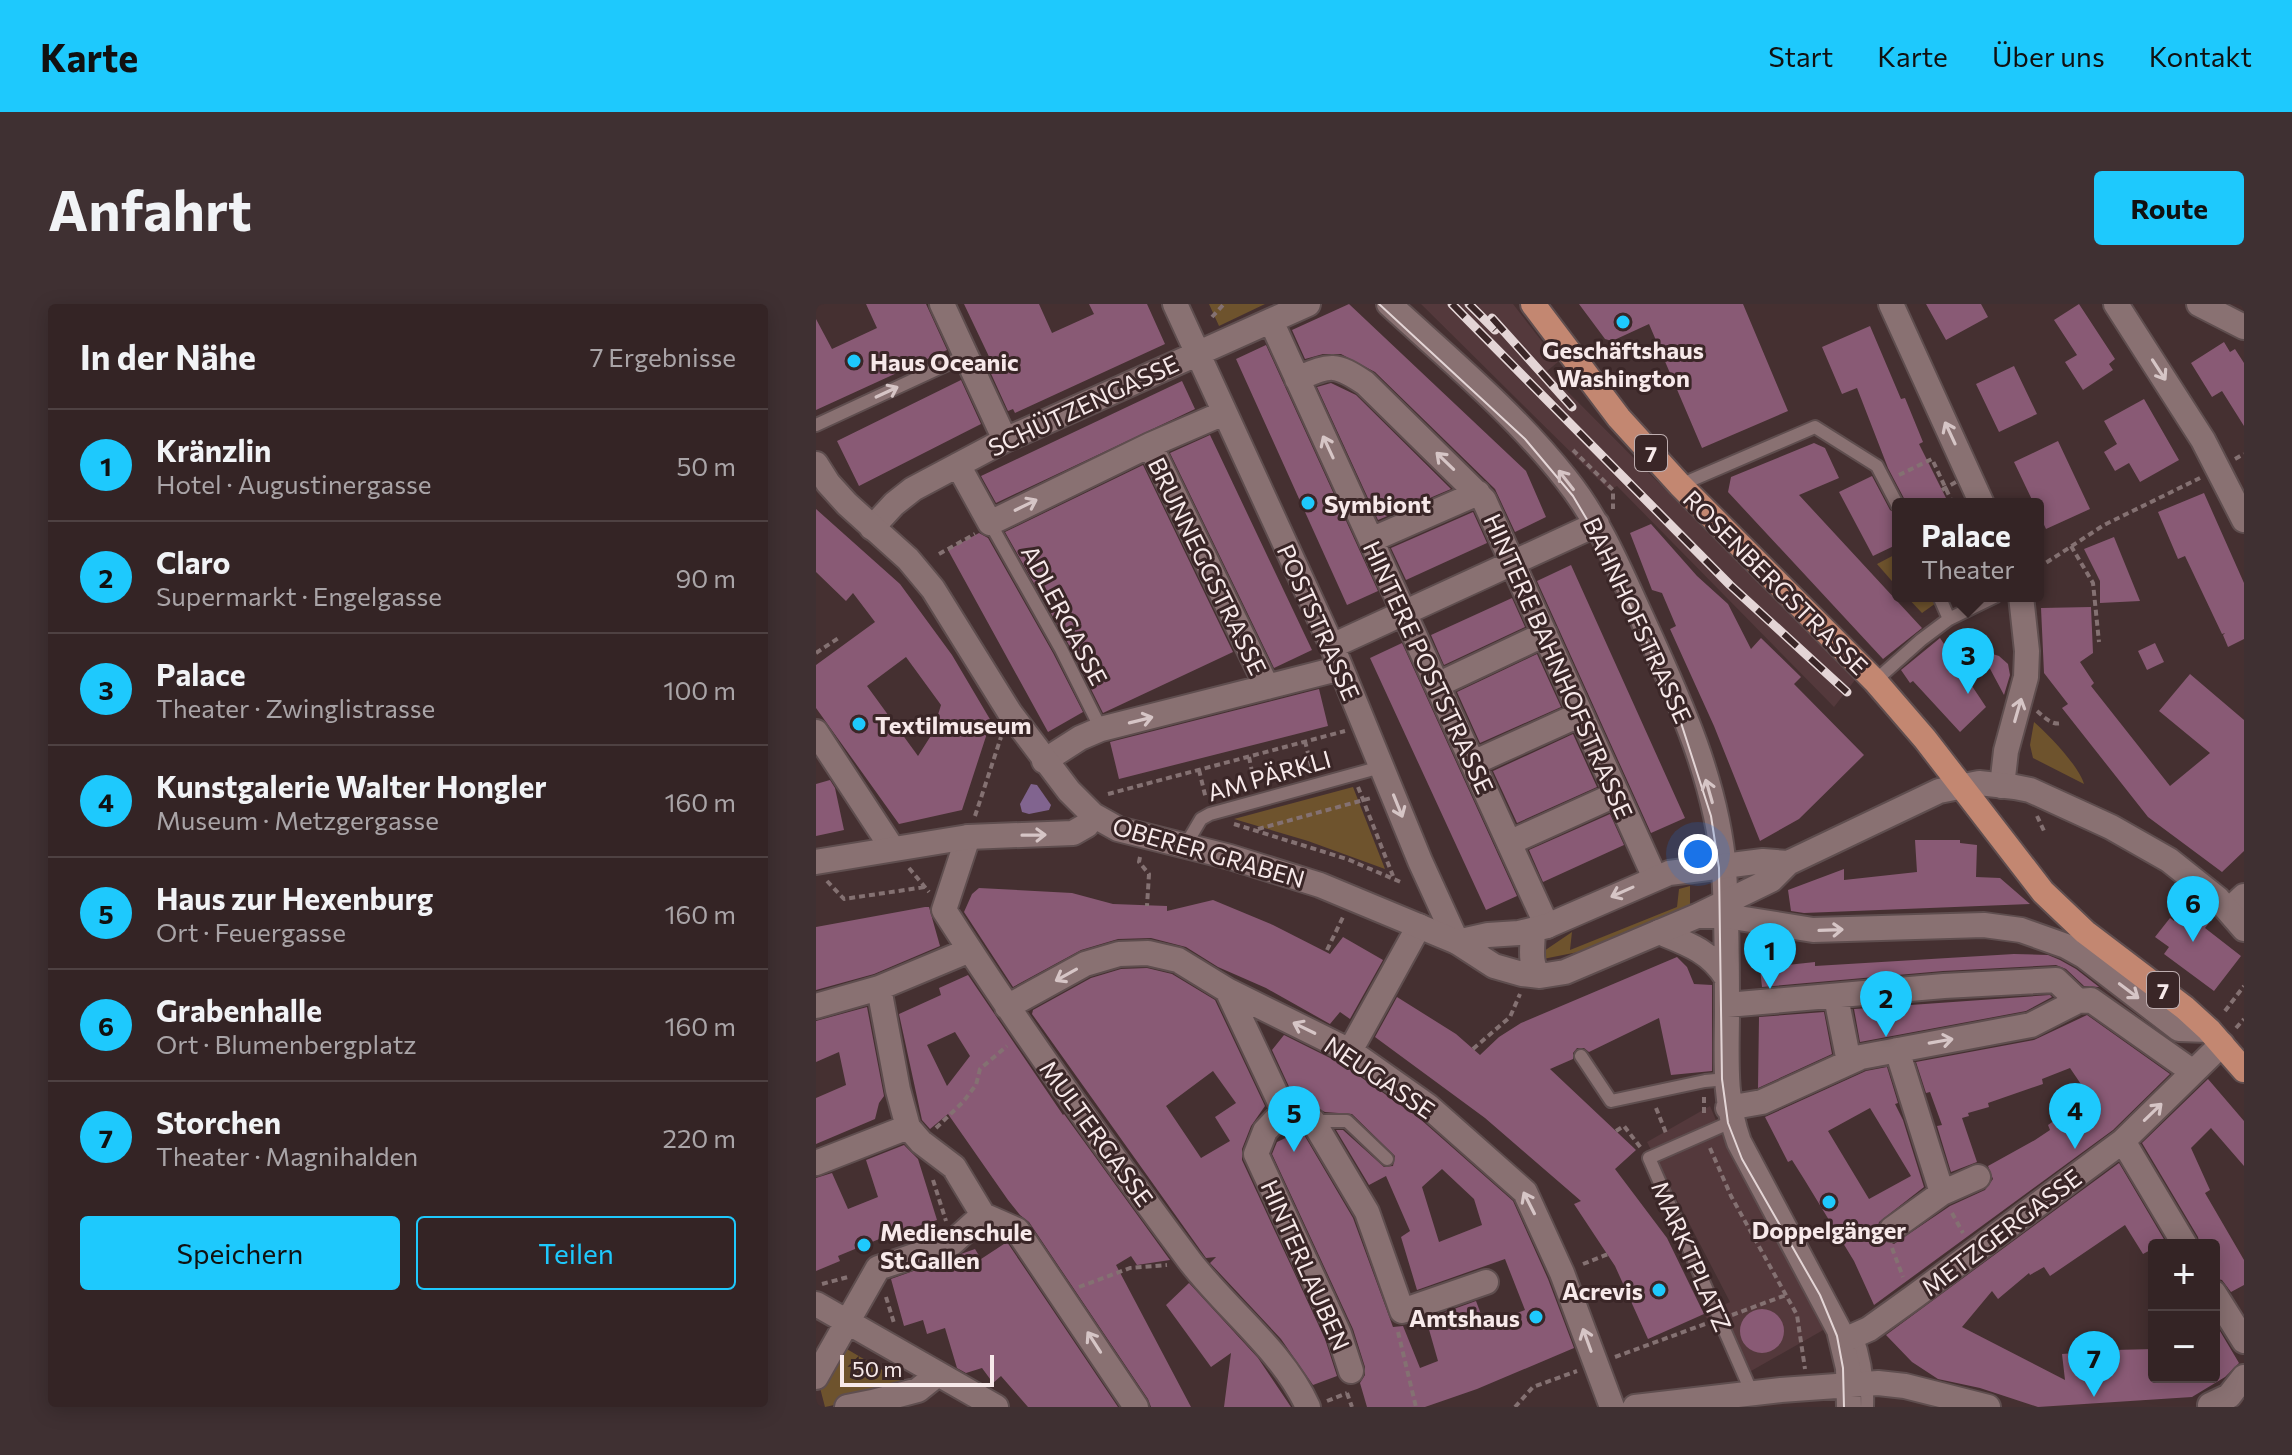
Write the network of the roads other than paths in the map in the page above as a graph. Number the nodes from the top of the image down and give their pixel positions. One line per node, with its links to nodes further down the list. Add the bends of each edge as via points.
1 (942, 304): 12 (street)
2 (1175, 304): 11 (street, POSTSTRASSE)
3 (1308, 304): 9 (street, SCHÜTZENGASSE)
4 (1389, 304): 25 (street, BAHNHOFSTRASSE, one-way to 4, via 1529,436)
5 (1533, 304): 20 (main road, ROSENBERGSTRASSE / 7, via 1619,418)
6 (1891, 304): 23 (street, one-way to 6)
7 (2116, 304): 24 (street, one-way to 24, via 2203,440)
8 (2199, 304): 10 (street)
9 (1271, 321): 11 (street, SCHÜTZENGASSE); 13 (street, HINTERE POSTSTRASSE)
10 (2244, 327)
11 (1197, 352): 14 (street, POSTSTRASSE); 16 (street, SCHÜTZENGASSE)
12 (965, 356): 15 (lane, one-way to 12); 16 (street)
13 (1297, 379): 21 (street, HINTERE BAHNHOFSTRASSE, one-way to 13, via 1343,368 1325,367); 28 (street, HINTERE POSTSTRASSE, one-way to 13)
14 (1224, 413): 17 (street); 36 (street, POSTSTRASSE)
15 (816, 425)
16 (1005, 440): 18 (street, SCHÜTZENGASSE)
17 (1150, 445): 27 (street, one-way to 17); 39 (street, BRUNNEGGSTRASSE)
18 (958, 465): 26 (street, SCHÜTZENGASSE, via 906,495); 27 (street)
19 (820, 480): 26 (street)
20 (1680, 485): 22 (lane, via 1815,427 1877,466); 37 (main road, ROSENBERGSTRASSE / 7)
21 (1478, 493): 28 (street); 29 (street, HINTERE BAHNHOFSTRASSE)
22 (1894, 498)
23 (1979, 498)
24 (2244, 520)
25 (1597, 524): 29 (street); 56 (street, BAHNHOFSTRASSE, one-way to 25, via 1712,801 1679,703)
26 (872, 528): 44 (street, via 933,589)
27 (981, 529): 41 (lane, ADLERGASSE, via 1061,649)
28 (1371, 540): 33 (street, HINTERE POSTSTRASSE)
29 (1513, 564): 33 (street); 35 (street, HINTERE BAHNHOFSTRASSE)
30 (1942, 602): 34 (lane)
31 (1984, 602): 34 (lane)
32 (2022, 602): 48 (street, one-way to 32, via 2026,677)
33 (1405, 614): 36 (street); 38 (street, HINTERE POSTSTRASSE)
34 (1949, 619): 37 (lane)
35 (1545, 634): 38 (street); 40 (street, HINTERE BAHNHOFSTRASSE)
36 (1337, 657): 39 (street); 46 (street, POSTSTRASSE)
37 (1875, 681): 47 (main road, ROSENBERGSTRASSE / 7)
38 (1437, 685): 45 (street, HINTERE POSTSTRASSE)
39 (1267, 687): 41 (street, one-way to 39)
40 (1581, 714): 45 (street); 49 (street, HINTERE BAHNHOFSTRASSE)
41 (1101, 729): 44 (street)
42 (816, 732): 43 (street)
43 (824, 758): 54 (street)
44 (1044, 761): 50 (street)
45 (1473, 763): 52 (street, HINTERE POSTSTRASSE)
46 (1381, 767): 53 (lane, AM PÄRKLI, via 1205,816); 64 (street, POSTSTRASSE, one-way to 64)
47 (1959, 785): 48 (street); 55 (street, via 1925,796); 77 (main road, 7, via 2061,911)
48 (2002, 786): 60 (street, via 2030,790 2121,832)
49 (1617, 794): 52 (street); 58 (street, HINTERE BAHNHOFSTRASSE)
50 (1093, 815): 51 (street, OBERER GRABEN, one-way to 50, via 1073,833); 53 (street, OBERER GRABEN, via 1118,829)
51 (968, 837): 54 (street, OBERER GRABEN); 66 (street, MULTERGASSE, via 944,910)
52 (1509, 843): 62 (street, HINTERE POSTSTRASSE)
53 (1185, 846): 61 (street, OBERER GRABEN, via 1320,885)
54 (892, 848): 57 (street, OBERER GRABEN)
55 (1788, 863): 56 (street); 59 (street, OBERER GRABEN)
56 (1723, 867): 58 (street); 59 (street, BAHNHOFSTRASSE)
57 (818, 868)
58 (1655, 878): 62 (street, one-way to 62)
59 (1726, 909): 63 (street, OBERER GRABEN); 65 (street, one-way to 65, via 1813,930 1984,925 2021,930); 68 (street)
60 (2239, 912)
61 (1419, 926): 64 (street, OBERER GRABEN); 79 (street)
62 (1540, 928): 64 (street); 67 (street, via 1532,963)
63 (1659, 932): 67 (street, OBERER GRABEN, via 1565,972); 68 (street, via 1695,946)
64 (1457, 942): 67 (street, OBERER GRABEN, via 1494,966)
65 (2066, 946): 69 (street); 77 (street, one-way to 77, via 2179,1029)
66 (970, 950): 70 (street); 76 (street, MULTERGASSE)
67 (1540, 976)
68 (1726, 977): 74 (street)
69 (2056, 980): 72 (street); 73 (street)
70 (879, 988): 75 (street); 88 (street, via 898,1090)
71 (1227, 990): 76 (street, NEUGASSE, one-way to 76, via 1178,960 1119,954 1085,964); 79 (street, NEUGASSE, one-way to 71); 85 (street)
72 (1836, 997): 74 (street); 81 (street)
73 (2078, 1001): 78 (street, one-way to 73, via 2031,1025); 83 (street, via 2091,1000)
74 (1727, 1005): 84 (street)
75 (816, 1006)
76 (1007, 1007): 114 (street, MULTERGASSE, via 1191,1263 1272,1353)
77 (2218, 1029): 82 (main road, 7); 83 (street, METZGERGASSE)
78 (1897, 1050): 81 (street); 93 (street)
79 (1350, 1051): 115 (street, NEUGASSE, one-way to 79, via 1525,1192 1428,1106)
80 (1581, 1056): 84 (lane, via 1611,1101)
81 (1849, 1062): 86 (street)
82 (2244, 1070)
83 (2193, 1072): 89 (street, METZGERGASSE, one-way to 83)
84 (1715, 1081): 86 (street)
85 (1284, 1111): 87 (street); 103 (street, HINTERLAUBEN, via 1265,1131 1256,1154)
86 (1730, 1115): 101 (street, via 1739,1142); 107 (lane, MARKTPLATZ, via 1704,1134 1649,1158)
87 (1313, 1121): 90 (lane, via 1347,1121); 97 (street, via 1367,1212 1402,1311)
88 (914, 1134): 91 (street); 94 (street, via 954,1167)
89 (2123, 1141): 96 (street); 101 (street, METZGERGASSE, via 1915,1296)
90 (1387, 1159)
91 (816, 1163)
92 (1978, 1177): 93 (street)
93 (1946, 1202): 95 (street)
94 (983, 1215): 100 (street, via 952,1243 878,1268); 113 (street, one-way to 94, via 1017,1230)
95 (1892, 1229)
96 (2181, 1239)
97 (1486, 1282)
98 (2220, 1303): 102 (street)
99 (816, 1304): 100 (street)
100 (847, 1320): 104 (street); 105 (street)
101 (1846, 1335): 108 (street)
102 (2244, 1341)
103 (1351, 1371)
104 (938, 1374): 109 (street, via 918,1390); 112 (street)
105 (816, 1377)
106 (2244, 1377): 110 (street, via 2229,1396)
107 (1752, 1393): 108 (street, via 1807,1387); 116 (street)
108 (1858, 1395): 117 (street, via 1905,1386)
109 (872, 1404): 111 (street)
110 (2207, 1406)
111 (847, 1407)
112 (996, 1407)
113 (1136, 1407)
114 (1308, 1407)
115 (1612, 1407)
116 (1635, 1407)
117 (1988, 1407)

